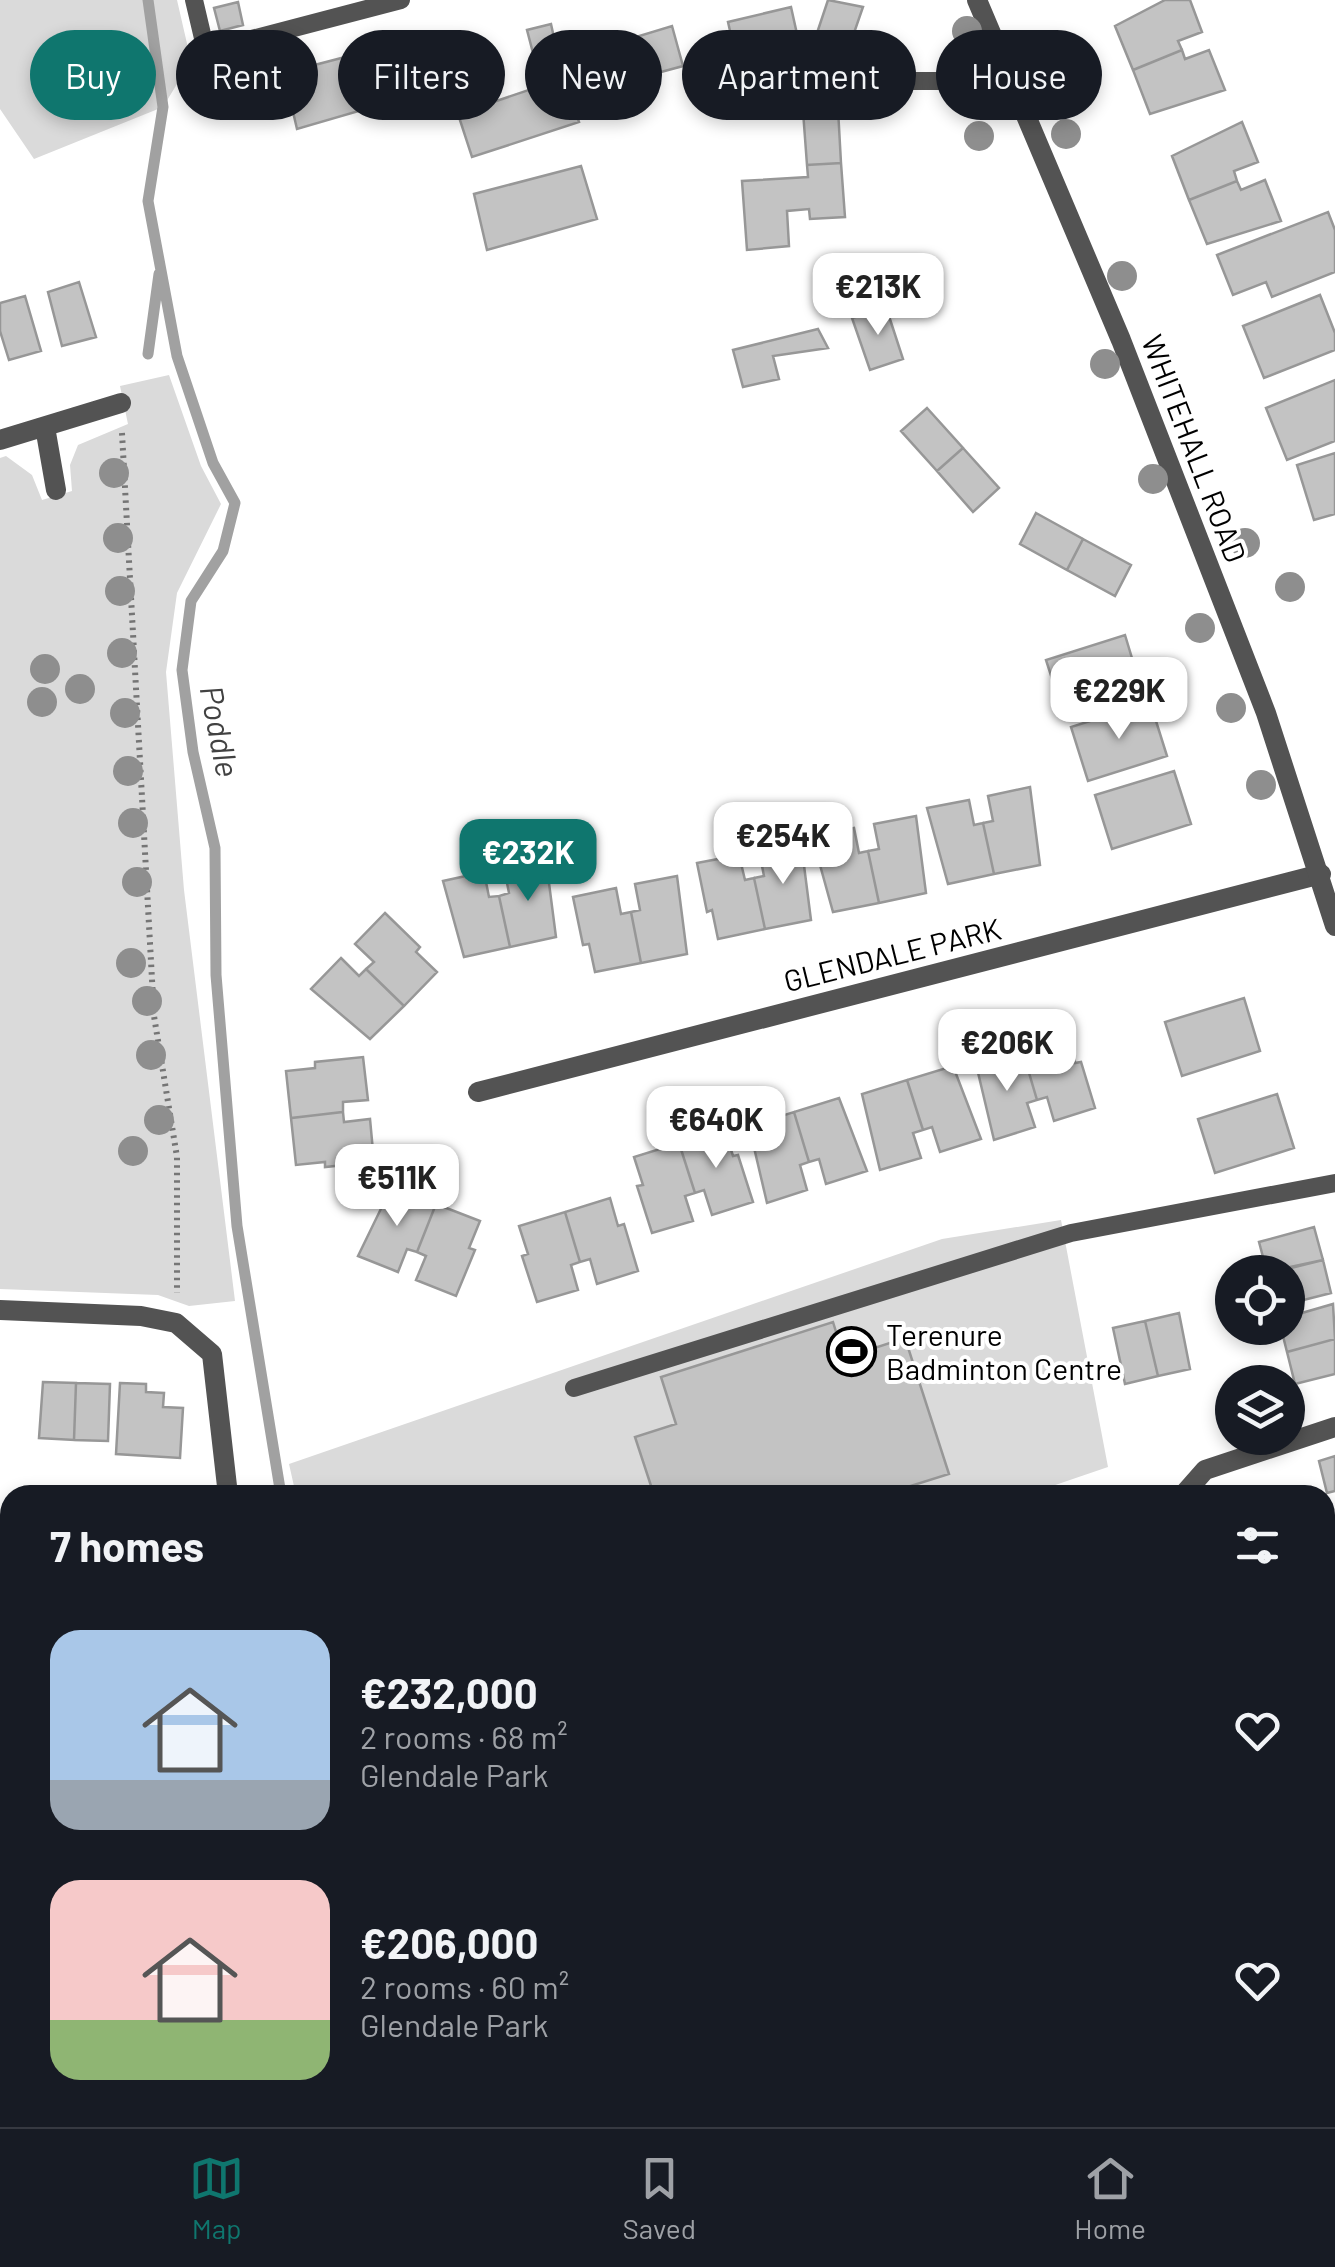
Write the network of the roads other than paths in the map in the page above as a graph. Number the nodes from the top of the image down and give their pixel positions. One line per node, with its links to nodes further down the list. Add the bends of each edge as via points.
1 (194, 0): 2 (lane, via 206,52)
2 (401, 0)
3 (978, 0): 4 (street, WHITEHALL ROAD)
4 (991, 30)
5 (1028, 120): 10 (street, WHITEHALL ROAD, via 1266,713)
6 (120, 403): 7 (street)
7 (45, 427): 8 (street); 9 (street)
8 (0, 440)
9 (56, 490)
10 (1321, 874): 11 (street, WHITEHALL ROAD); 12 (street, GLENDALE PARK)
11 (1335, 926)
12 (478, 1092)
13 (1335, 1182): 15 (lane, via 1071,1233)
14 (0, 1310): 17 (street, via 176,1323 212,1354)
15 (574, 1388)
16 (1335, 1427): 18 (street, via 1205,1470)
17 (227, 1485)
18 (1192, 1485)

